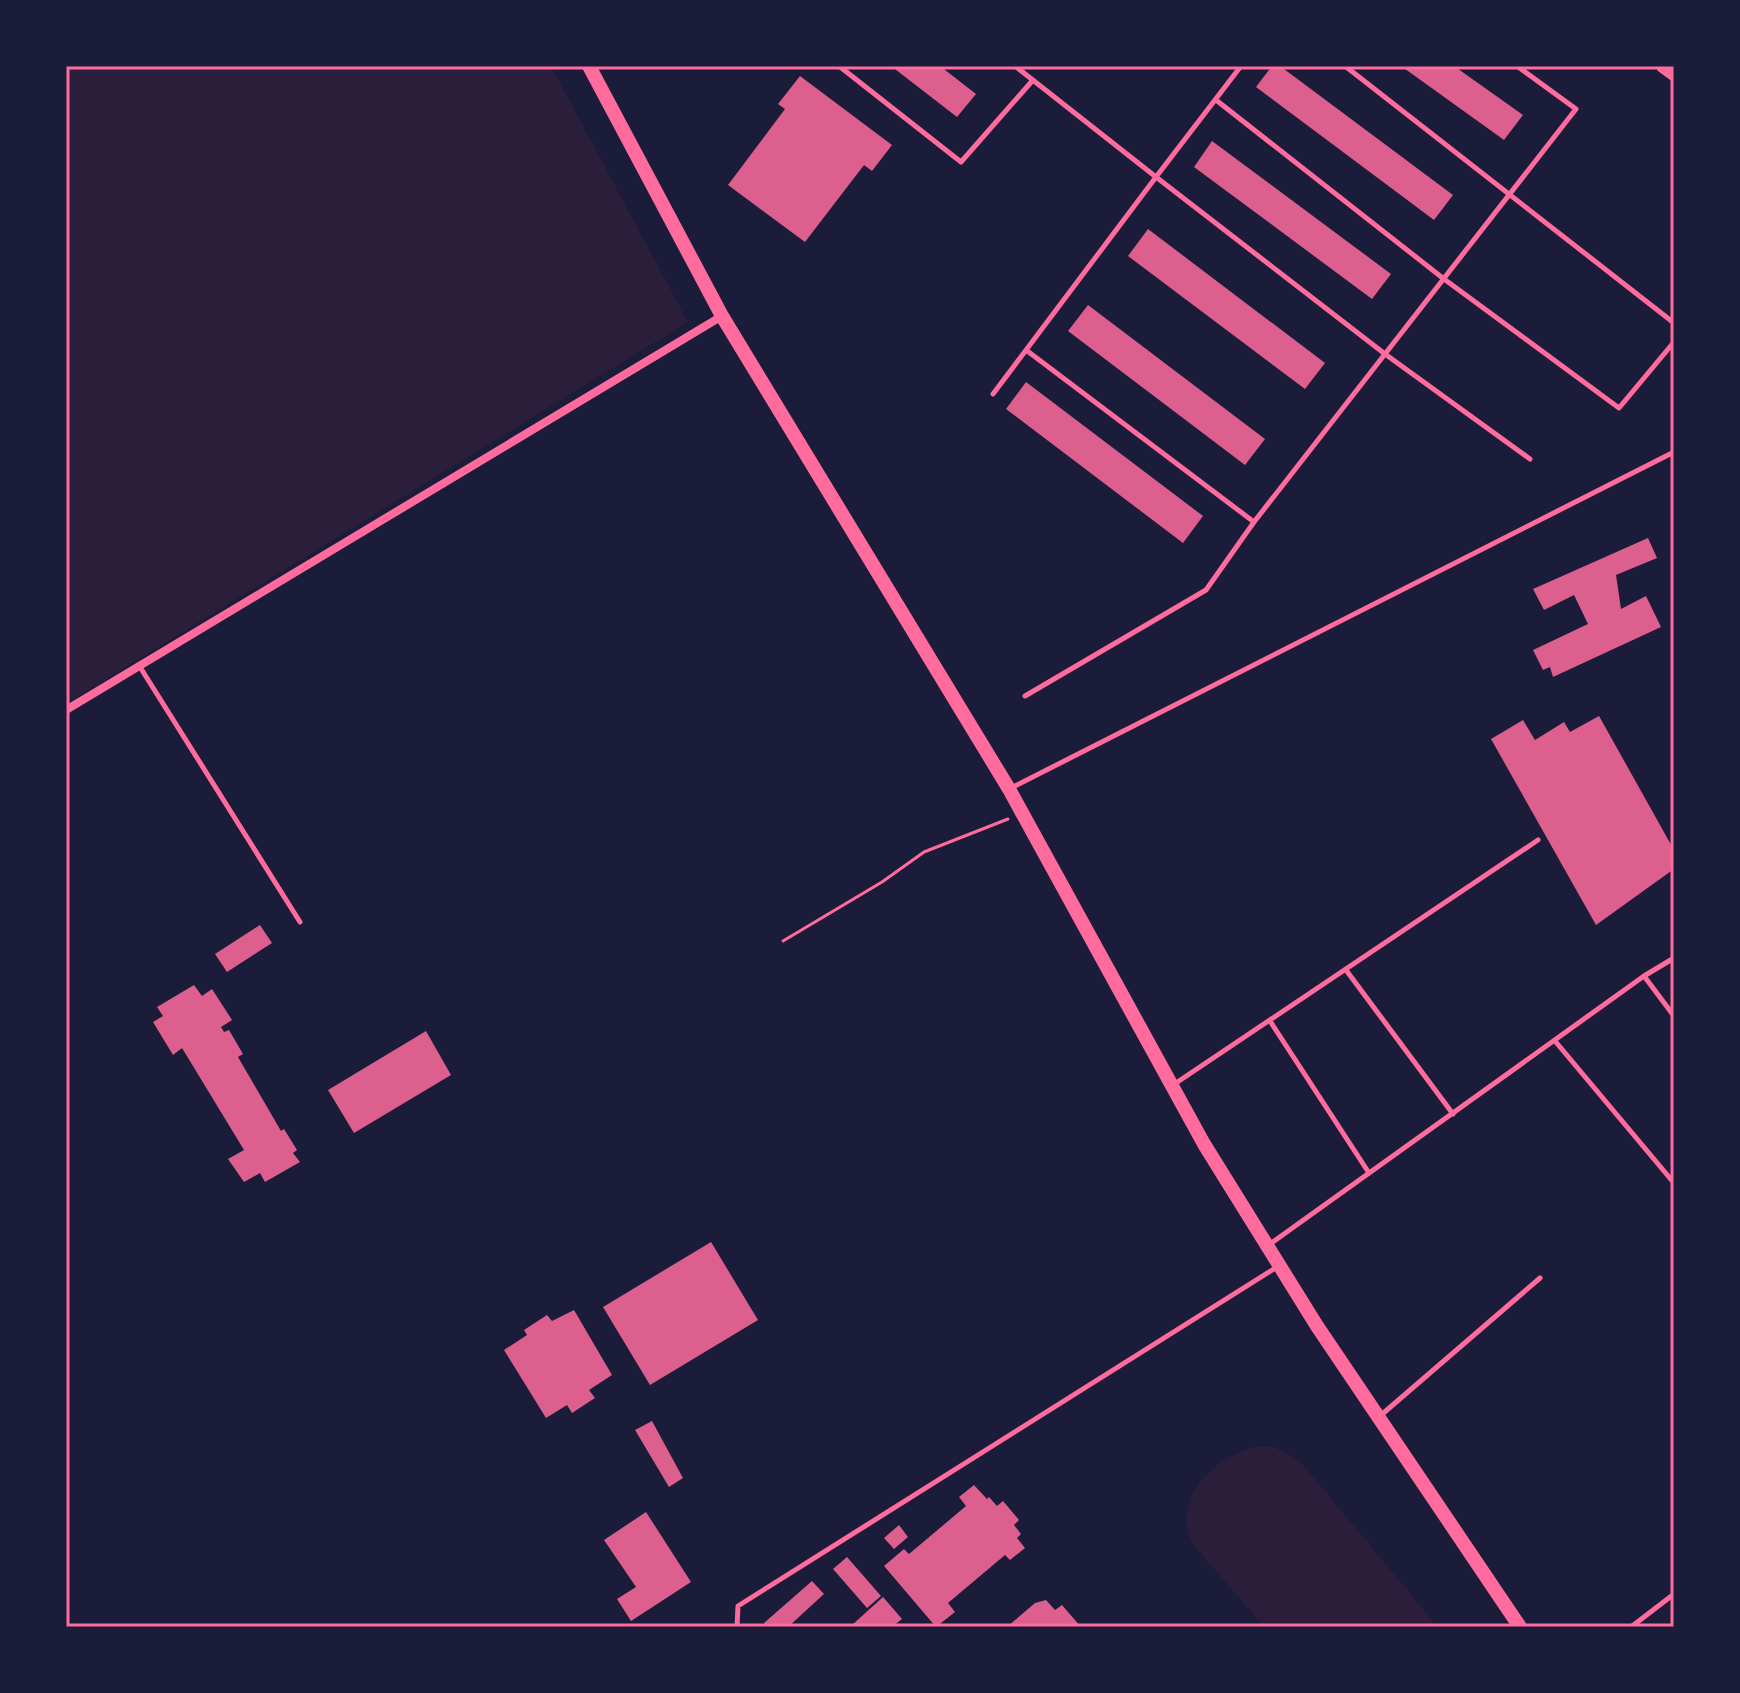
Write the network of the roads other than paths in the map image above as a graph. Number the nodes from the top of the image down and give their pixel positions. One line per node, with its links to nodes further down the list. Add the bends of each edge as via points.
1 (589, 66): 14 (main road)
2 (839, 66): 9 (lane, via 961,162)
3 (1015, 66): 9 (lane)
4 (1241, 66): 10 (lane)
5 (1345, 66): 12 (lane)
6 (1517, 66): 12 (lane, via 1576,109)
7 (1663, 66): 8 (main road)
8 (1674, 74)
9 (1033, 80): 11 (lane)
10 (1216, 100): 11 (lane); 13 (lane)
11 (1156, 177): 17 (lane); 18 (lane)
12 (1511, 193): 13 (lane); 15 (lane)
13 (1444, 279): 16 (lane, via 1619,408); 18 (lane)
14 (722, 316): 23 (street); 26 (main road)
15 (1674, 323)
16 (1674, 342)
17 (1026, 350): 19 (lane); 22 (lane)
18 (1385, 354): 21 (lane); 22 (lane)
19 (993, 394)
20 (1674, 452): 26 (lane)
21 (1530, 459)
22 (1254, 522): 24 (lane, via 1206,590)
23 (140, 667): 25 (street); 28 (lane)
24 (1025, 696)
25 (66, 710)
26 (1009, 789): 35 (main road)
27 (1538, 840): 30 (lane)
28 (300, 922)
29 (1674, 958): 31 (lane)
30 (1346, 970): 33 (lane); 36 (lane)
31 (1644, 976): 32 (lane); 34 (lane)
32 (1674, 1016)
33 (1270, 1021): 35 (lane); 37 (lane)
34 (1555, 1041): 36 (lane); 38 (lane)
35 (1172, 1086): 39 (main road)
36 (1453, 1114): 37 (lane)
37 (1369, 1173): 39 (lane)
38 (1674, 1183)
39 (1266, 1246): 40 (main road)
40 (1278, 1267): 42 (main road); 44 (lane, via 738,1606)
41 (1540, 1278): 42 (lane)
42 (1378, 1417): 45 (main road)
43 (1674, 1594): 46 (lane)
44 (737, 1627)
45 (1520, 1627)
46 (1631, 1627)

